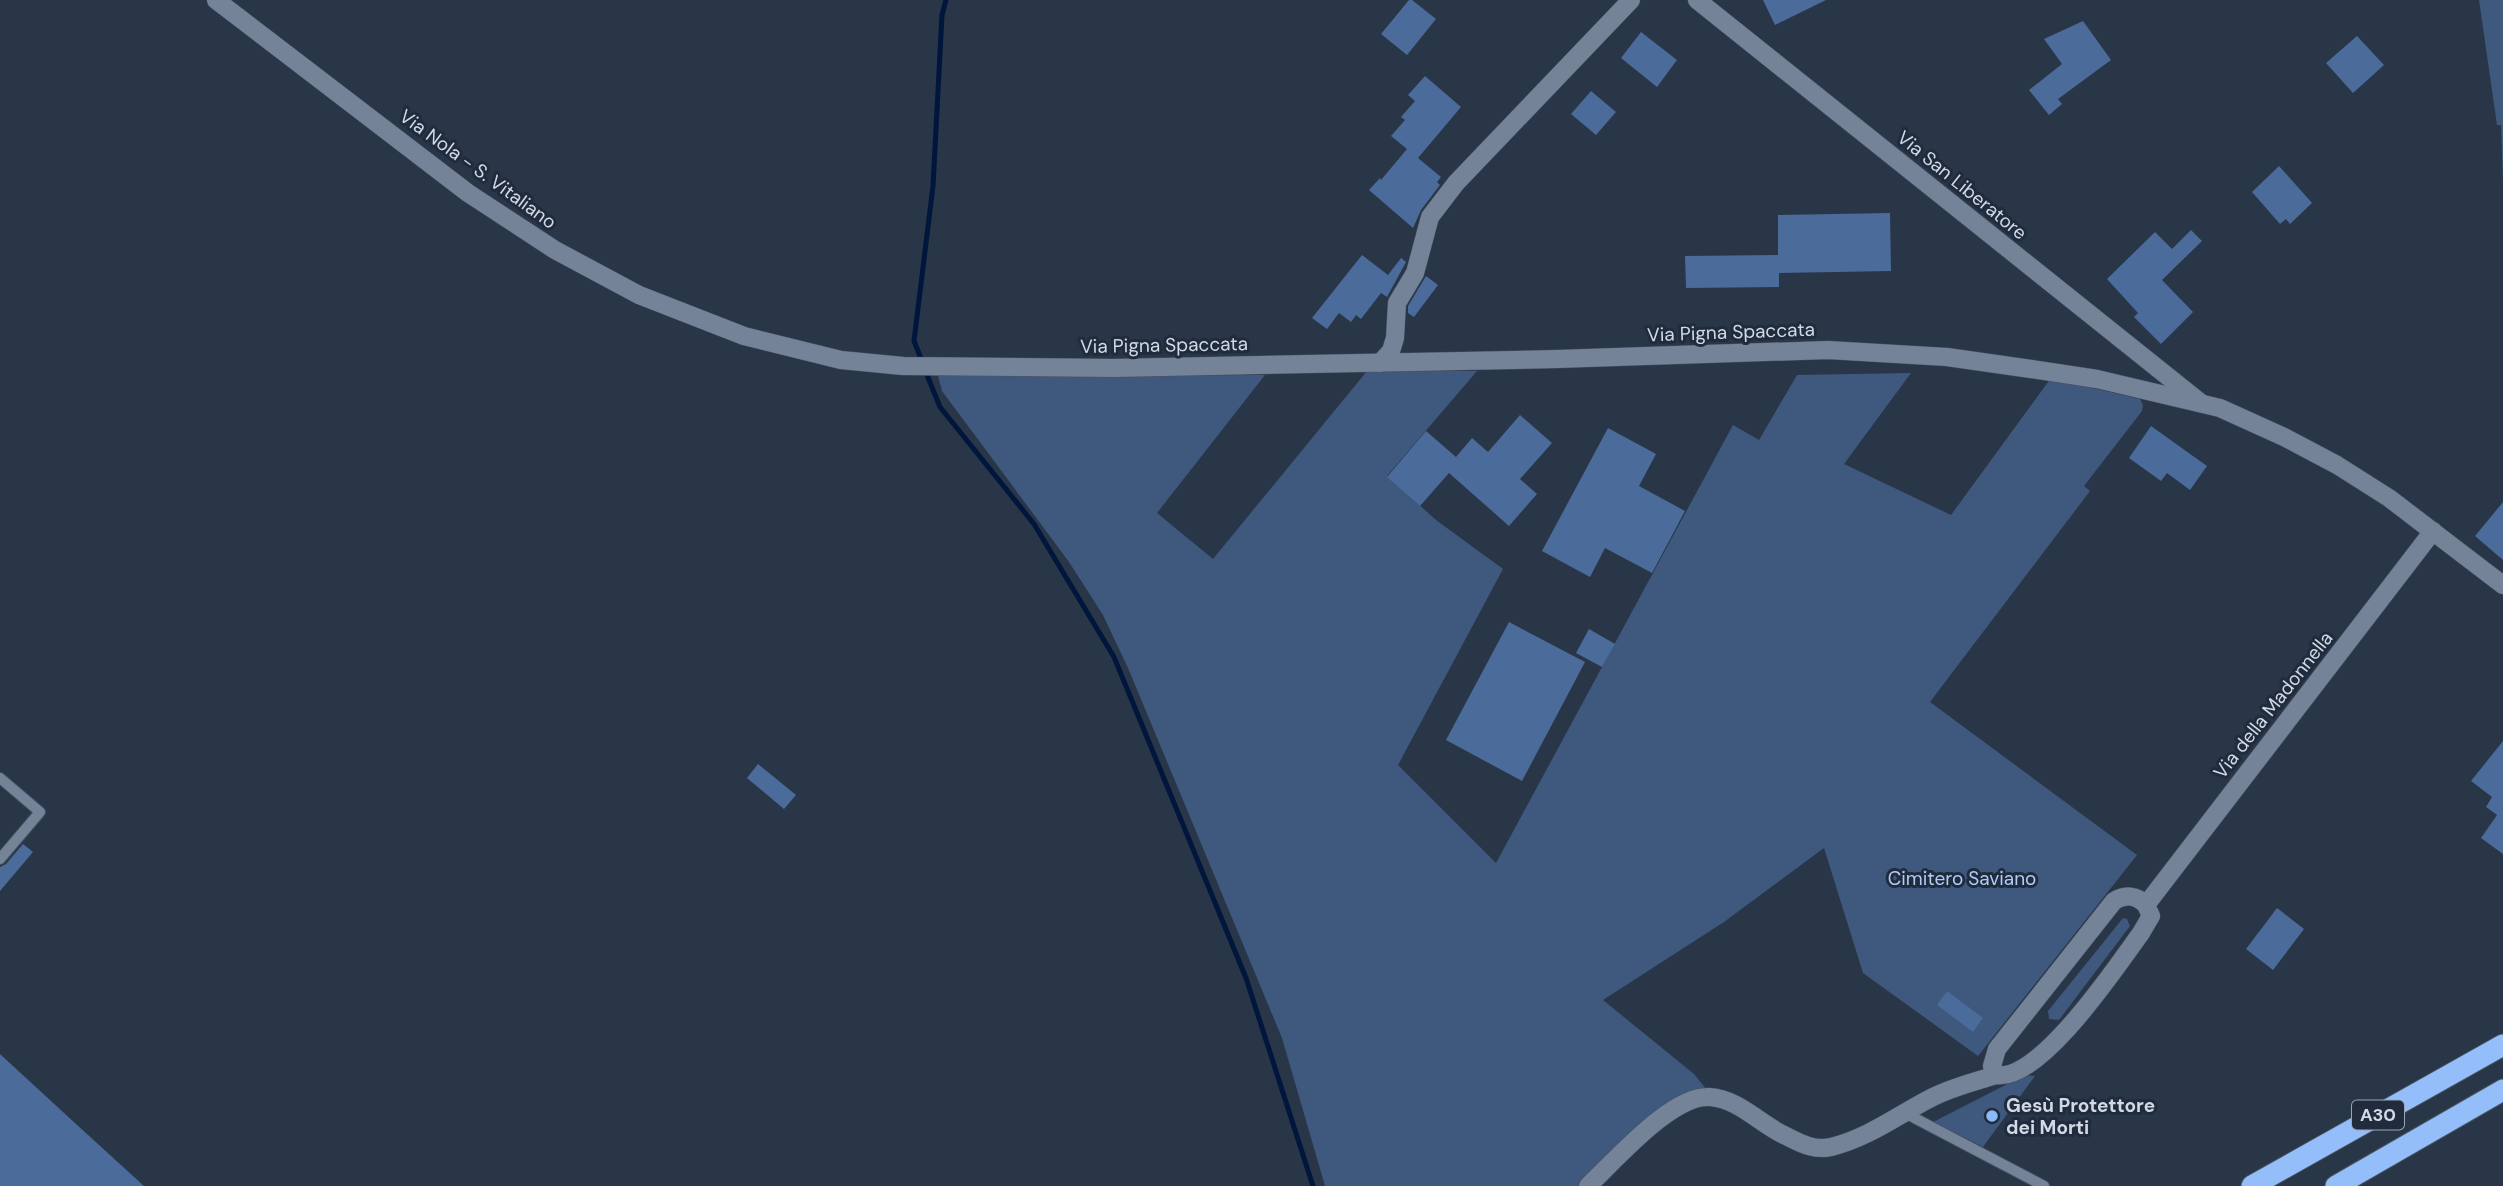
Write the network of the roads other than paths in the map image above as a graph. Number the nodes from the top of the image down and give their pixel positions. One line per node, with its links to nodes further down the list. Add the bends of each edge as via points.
1 (216, 0): 5 (street, Via Nola - S. Vitaliano, via 468,193 555,250 639,295 744,336 841,360)
2 (1631, 0): 4 (street, via 1456,183 1430,217 1415,273 1397,303 1391,351)
3 (1697, 0): 6 (street, Via San Liberatore)
4 (1380, 363): 5 (street, Via Pigna Spaccata); 6 (street, Via Pigna Spaccata, via 1828,350 1947,357 2110,382)
5 (903, 366)
6 (2201, 403): 7 (street, Via Pigna Spaccata, via 2284,437 2337,466)
7 (2433, 531): 8 (street, Via Pigna Spaccata); 11 (street, Via della Madonnella)
8 (2503, 585)
9 (0, 778): 10 (lane, via 40,812)
10 (0, 859)
11 (2146, 905): 13 (street, Via della Madonnella, via 2151,912 2148,922 2064,1032 2025,1068 2007,1076); 13 (street, via 2133,897 2114,901 1997,1049 1992,1066)
12 (2503, 1045): 18 (highway, A30)
13 (1996, 1075): 15 (street, Via della Madonnella, via 1951,1088)
14 (2503, 1090): 19 (highway, A30)
15 (1905, 1113): 16 (street, Via della Madonnella, via 1830,1148 1812,1148 1774,1131 1740,1107 1710,1097 1668,1111); 17 (lane)
16 (1588, 1186)
17 (2044, 1186)
18 (2252, 1186)
19 (2336, 1186)

